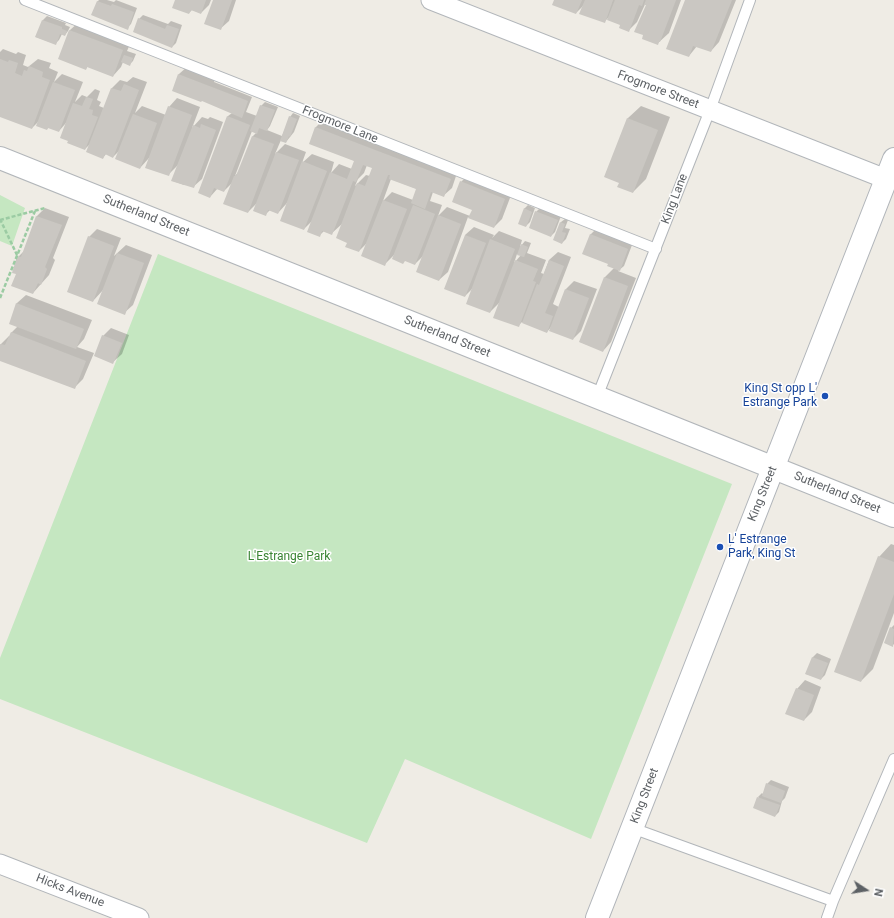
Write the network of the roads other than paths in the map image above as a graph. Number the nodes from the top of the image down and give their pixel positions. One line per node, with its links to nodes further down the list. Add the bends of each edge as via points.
1 (25, 0): 8 (lane, Frogmore Lane)
2 (431, 0): 4 (street, Frogmore Street)
3 (750, 0): 4 (lane, King Lane)
4 (710, 110): 7 (street, Frogmore Street); 8 (lane, King Lane)
5 (0, 158): 9 (street, Sutherland Street)
6 (894, 159): 7 (street, King Street)
7 (886, 179): 10 (street, King Street)
8 (656, 249): 9 (lane, King Lane)
9 (597, 397): 10 (street, Sutherland Street)
10 (773, 468): 11 (street, Sutherland Street); 13 (street, King Street)
11 (894, 516)
12 (894, 759): 15 (lane)
13 (632, 828): 15 (lane); 17 (street, King Street)
14 (0, 864): 16 (street, Hicks Avenue)
15 (833, 901): 18 (lane)
16 (140, 918)
17 (597, 918)
18 (827, 918)

